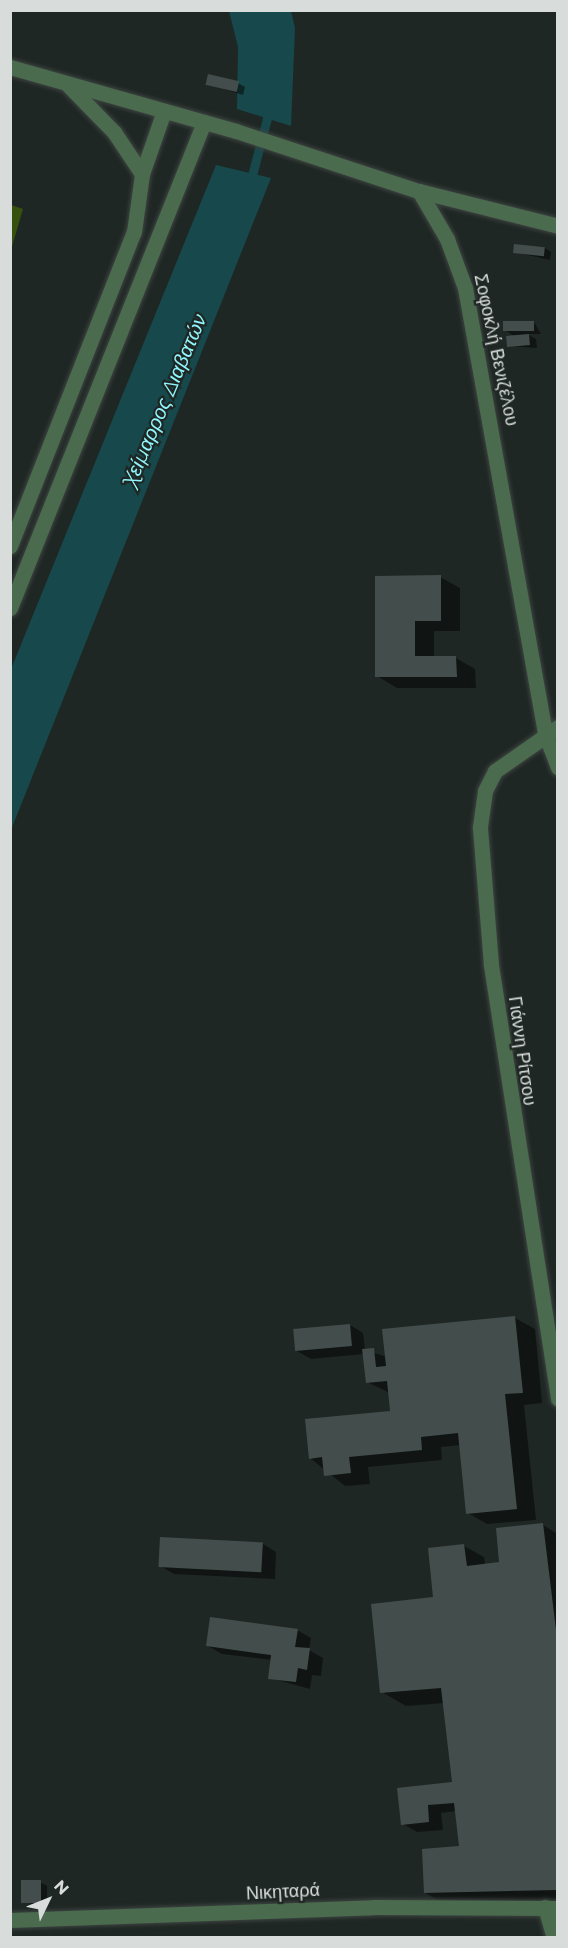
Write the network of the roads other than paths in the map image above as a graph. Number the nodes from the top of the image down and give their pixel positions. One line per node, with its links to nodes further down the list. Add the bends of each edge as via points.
1 (10, 68): 2 (street)
2 (66, 83): 3 (street); 5 (street, via 114,132)
3 (164, 111): 4 (street); 5 (street)
4 (204, 122): 6 (street); 9 (street)
5 (142, 174): 8 (street, via 134,232)
6 (419, 191): 7 (street); 10 (street, Σοφοκλή Βενιζέλου, via 456,259 476,332)
7 (558, 226)
8 (10, 546)
9 (10, 608)
10 (552, 731): 11 (street, Σοφοκλή Βενιζέλου); 12 (street, Γιάννη Ρίτσου, via 495,771 485,790 480,828 492,976)
11 (558, 768)
12 (558, 1399)
13 (551, 1908): 14 (street, Νικηταρά, via 374,1907); 15 (street)
14 (10, 1920)
15 (554, 1938)

